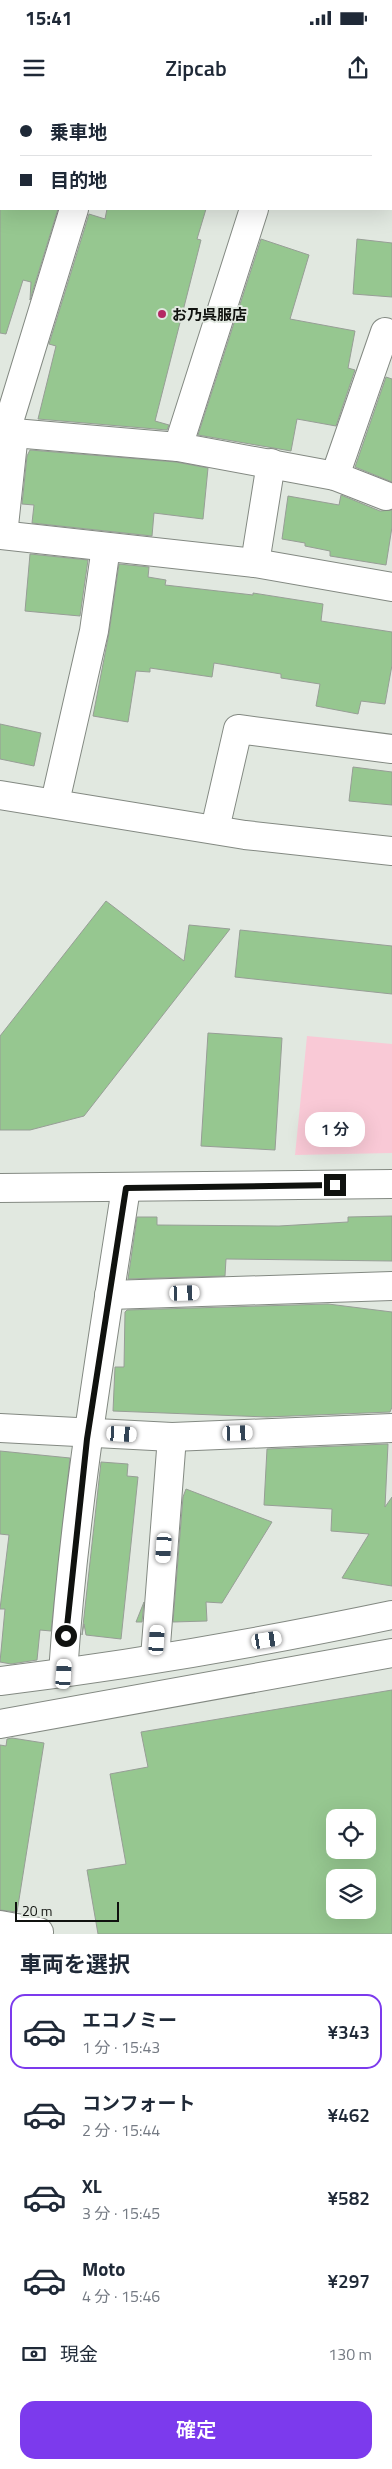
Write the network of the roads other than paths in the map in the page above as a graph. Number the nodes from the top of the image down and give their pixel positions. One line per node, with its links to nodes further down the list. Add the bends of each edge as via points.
1 (74, 210): 4 (street)
2 (254, 210): 5 (street)
3 (384, 332): 7 (street)
4 (7, 429): 5 (street); 9 (street)
5 (178, 447): 6 (street)
6 (271, 463): 7 (street); 11 (street)
7 (335, 476): 8 (street)
8 (386, 496)
9 (2, 535): 10 (street)
10 (106, 547): 11 (street); 15 (street, via 94,631)
11 (255, 563): 12 (street)
12 (392, 588)
13 (392, 749): 16 (street, via 238,729)
14 (0, 795): 15 (street)
15 (55, 802): 16 (street)
16 (215, 829): 17 (street)
17 (392, 851)
18 (392, 1184): 20 (street)
19 (0, 1188): 20 (street)
20 (126, 1188): 22 (street)
21 (392, 1286): 22 (street)
22 (109, 1295): 25 (street)
23 (0, 1428): 25 (street)
24 (392, 1428): 26 (street)
25 (88, 1433): 26 (street); 30 (street, via 68,1598)
26 (172, 1437): 29 (street)
27 (392, 1615): 29 (street, via 304,1634)
28 (392, 1653): 32 (street)
29 (155, 1658): 30 (street)
30 (64, 1674): 31 (street)
31 (0, 1681)
32 (0, 1724)
33 (0, 1925): 34 (street)
34 (39, 1932)

